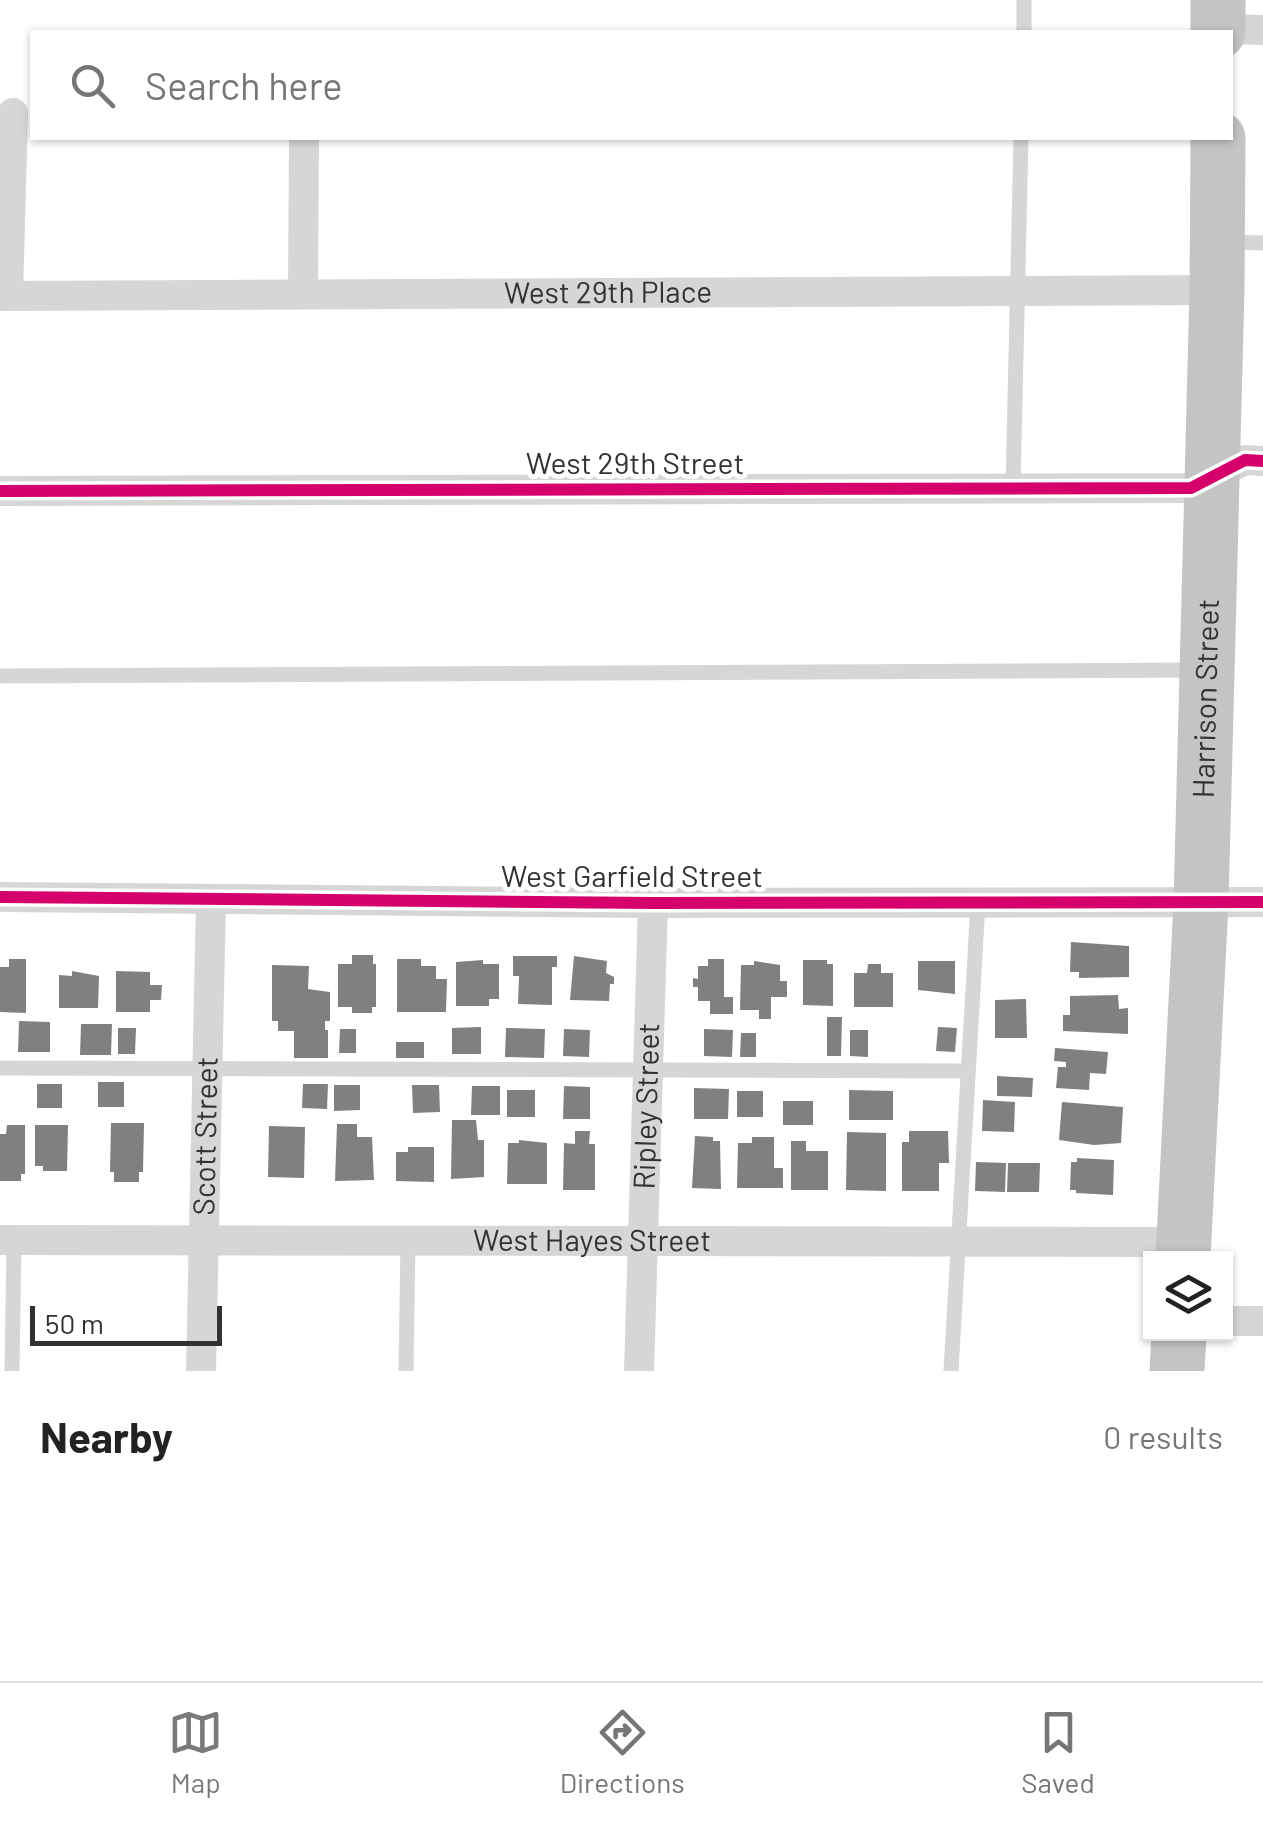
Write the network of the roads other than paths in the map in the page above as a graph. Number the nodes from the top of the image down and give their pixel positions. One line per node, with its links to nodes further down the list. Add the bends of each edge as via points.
1 (1024, 0): 2 (lane)
2 (1024, 30)
3 (15, 112): 10 (street)
4 (304, 140): 9 (street)
5 (1021, 140): 8 (lane)
6 (1218, 140): 7 (highway, Harrison Street)
7 (1233, 258): 8 (street, West 29th Place); 12 (highway, Harrison Street)
8 (1016, 291): 9 (street, West 29th Place); 13 (lane)
9 (303, 292): 10 (street, West 29th Place)
10 (4, 296)
11 (1263, 461): 12 (street, West 29th Street, via 1245,460)
12 (1212, 480): 13 (street, West 29th Street, via 1191,488); 15 (highway, Harrison Street)
13 (1013, 488): 14 (street, West 29th Street)
14 (0, 491)
15 (1208, 670): 16 (lane); 19 (highway, Harrison Street)
16 (0, 676)
17 (0, 898): 18 (street, West Garfield Street)
18 (211, 900): 21 (street, West Garfield Street); 24 (street, Scott Street)
19 (1202, 902): 20 (street, West Garfield Street); 22 (street, West Garfield Street); 32 (highway, Harrison Street)
20 (1263, 902)
21 (653, 903): 22 (street, West Garfield Street); 26 (street, Ripley Street)
22 (978, 903): 25 (lane)
23 (0, 1068): 24 (lane)
24 (208, 1068): 26 (lane); 28 (street, Scott Street)
25 (968, 1071): 26 (lane); 31 (lane)
26 (648, 1072): 30 (street, Ripley Street)
27 (7, 1240): 28 (street, West Hayes Street); 36 (lane)
28 (203, 1240): 29 (street, West Hayes Street); 37 (street, Scott Street)
29 (408, 1241): 30 (street, West Hayes Street); 38 (lane)
30 (642, 1242): 31 (street, West Hayes Street); 39 (street, Ripley Street)
31 (958, 1243): 32 (street, West Hayes Street); 40 (lane)
32 (1184, 1250)
33 (1233, 1320): 34 (street)
34 (1263, 1321)
35 (1180, 1341): 41 (highway)
36 (12, 1371)
37 (201, 1371)
38 (406, 1371)
39 (639, 1371)
40 (951, 1371)
41 (1178, 1371)

